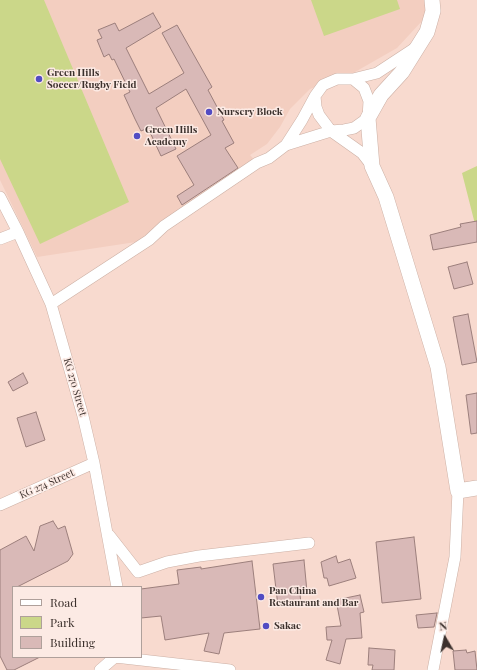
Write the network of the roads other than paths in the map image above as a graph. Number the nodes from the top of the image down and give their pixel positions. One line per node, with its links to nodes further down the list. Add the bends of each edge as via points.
1 (432, 0): 2 (street, via 433,11 427,32)
2 (418, 46): 3 (street, via 377,73); 5 (street, via 402,72 381,95)
3 (353, 79): 4 (street, via 337,79 323,85); 5 (street, via 364,88 369,101)
4 (315, 96): 6 (street, via 319,115); 7 (street)
5 (368, 118): 6 (street, via 354,128); 8 (street)
6 (331, 131): 7 (street); 8 (street, via 362,153)
7 (286, 145): 12 (street)
8 (372, 166): 15 (street, via 386,197 438,367)
9 (0, 197): 10 (street, KG 270 Street)
10 (18, 232): 11 (street); 12 (street, KG 270 Street)
11 (0, 239)
12 (51, 304): 13 (street, KG 270 Street)
13 (94, 463): 16 (street, KG 274 Street); 17 (street, KG 270 Street)
14 (477, 488): 15 (street)
15 (458, 491): 24 (street, via 455,557)
16 (0, 505)
17 (107, 532): 18 (street, via 138,572 167,562 198,556); 19 (street, KG 270 Street)
18 (309, 543)
19 (117, 586)
20 (114, 658): 22 (street)
21 (124, 658): 23 (street)
22 (100, 670)
23 (230, 670)
24 (433, 670)

